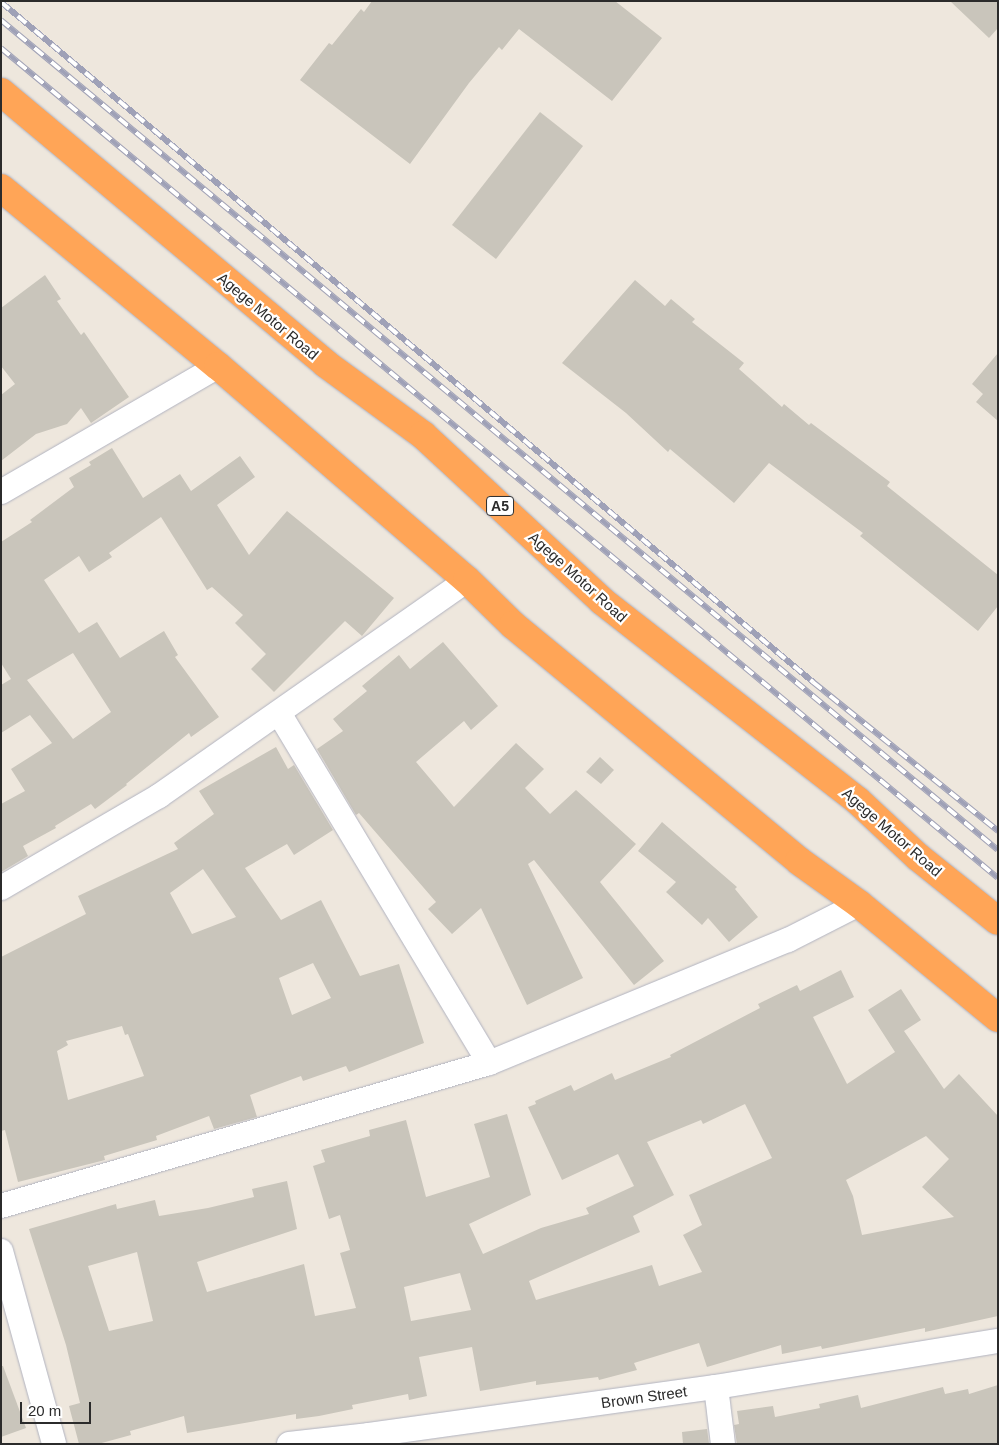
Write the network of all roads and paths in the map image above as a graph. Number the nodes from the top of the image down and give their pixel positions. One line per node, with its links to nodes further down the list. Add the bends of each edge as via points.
1 (1, 92): 9 (highway, Agege Motor Road / A5, via 326,364 423,435 602,601 858,801 918,856)
2 (1, 188): 3 (highway)
3 (218, 366): 4 (street); 5 (highway)
4 (1, 492)
5 (467, 580): 6 (street); 8 (highway, via 513,624 799,861)
6 (279, 713): 7 (street, via 159,796); 11 (street)
7 (1, 888)
8 (859, 904): 10 (highway); 11 (street, via 788,940)
9 (998, 921)
10 (998, 1018)
11 (489, 1063): 12 (street)
12 (1, 1206)
13 (1, 1251): 17 (street)
14 (998, 1341): 15 (street, Brown Street)
15 (716, 1387): 16 (street, Brown Street); 19 (street)
16 (370, 1440): 18 (street, Brown Street)
17 (54, 1444)
18 (289, 1444)
19 (723, 1444)

